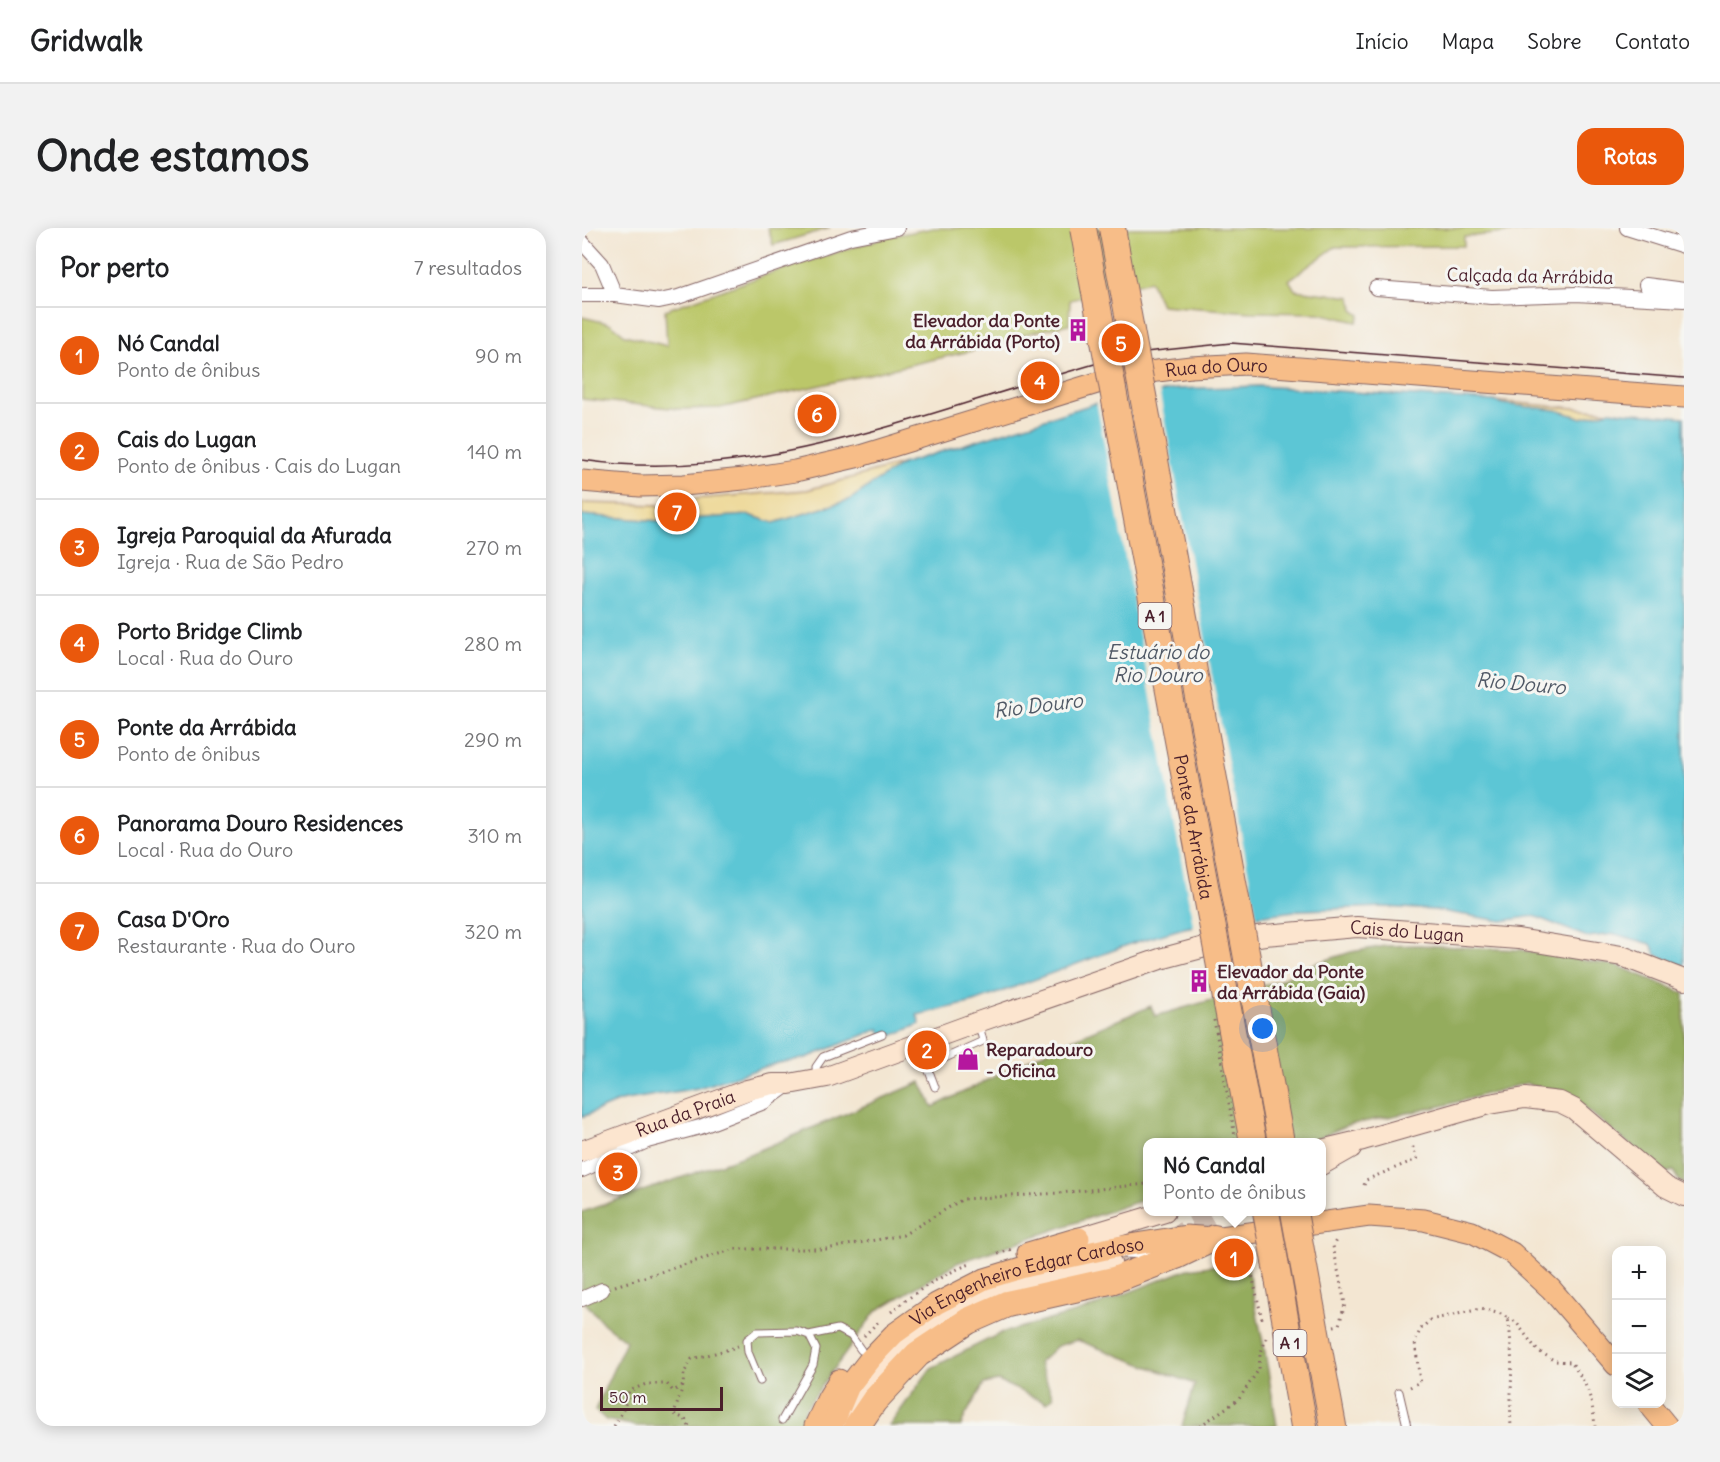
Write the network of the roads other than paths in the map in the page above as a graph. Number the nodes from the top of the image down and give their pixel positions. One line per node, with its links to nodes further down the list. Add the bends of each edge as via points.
1 (897, 228): 11 (street, via 851,237 678,297 659,301)
2 (1083, 228): 21 (highway, Ponte da Arrábida / A 1, bridge)
3 (1112, 228): 22 (highway, Ponte da Arrábida / A 1, bridge)
4 (1627, 228): 6 (street)
5 (582, 242): 11 (street, via 602,264)
6 (1684, 246)
7 (1646, 285): 9 (street)
8 (1376, 288): 12 (street, Calçada da Arrábida, via 1492,297 1576,294)
9 (1684, 290)
10 (582, 296): 11 (street)
11 (615, 296)
12 (1684, 300)
13 (1684, 397): 14 (main road, Rua do Ouro, via 1246,364 1191,367 1123,375 860,456 795,471 684,485)
14 (582, 481)
15 (1684, 980): 16 (main road, Cais do Lugan, via 1622,956 1541,942 1357,927 1231,940 1160,959)
16 (978, 1022): 18 (main road, Cais do Lugan); 20 (lane, via 983,1041 927,1066)
17 (882, 1034): 18 (lane, via 823,1057 816,1067)
18 (818, 1079): 19 (main road, Cais do Lugan)
19 (789, 1083): 25 (main road, Rua da Praia, via 747,1090); 27 (street, via 764,1102 700,1127 647,1141)
20 (935, 1086)
21 (1252, 1138)
22 (1280, 1138)
23 (1364, 1140): 24 (main road); 26 (main road); 28 (main road, via 1490,1104 1525,1098 1560,1102 1574,1109 1666,1187)
24 (1326, 1148)
25 (582, 1151)
26 (1326, 1162)
27 (582, 1170)
28 (1684, 1196)
29 (1152, 1216): 32 (main road)
30 (1267, 1216): 48 (highway, A 1, bridge)
31 (1295, 1216): 49 (highway, A 1, bridge)
32 (1079, 1238): 39 (main road, Via Engenheiro Edgar Cardoso, via 996,1263 940,1288 892,1321)
33 (1214, 1238): 34 (main road, Via Engenheiro Edgar Cardoso, via 1186,1236); 35 (highway); 40 (main road, Via Engenheiro Edgar Cardoso, via 1369,1216 1424,1220 1472,1232 1512,1253 1551,1289)
34 (1111, 1255): 35 (lane); 46 (main road, Via Engenheiro Edgar Cardoso, via 1024,1267 985,1279 936,1304 900,1329 870,1359 849,1386)
35 (1176, 1256): 47 (highway, via 1114,1280 1007,1304 968,1321 918,1354 874,1401)
36 (602, 1290): 37 (street)
37 (582, 1299)
38 (809, 1335): 39 (lane, via 838,1329 851,1336); 41 (lane, via 797,1331 757,1332 747,1340); 44 (lane, via 816,1349 813,1365)
39 (861, 1350): 45 (main road, Via Engenheiro Edgar Cardoso, via 837,1382)
40 (1612, 1359)
41 (760, 1381)
42 (1399, 1392): 50 (lane)
43 (1651, 1408): 51 (main road)
44 (782, 1420)
45 (815, 1426)
46 (832, 1426)
47 (857, 1426)
48 (1304, 1426)
49 (1333, 1426)
50 (1407, 1426)
51 (1667, 1426)

